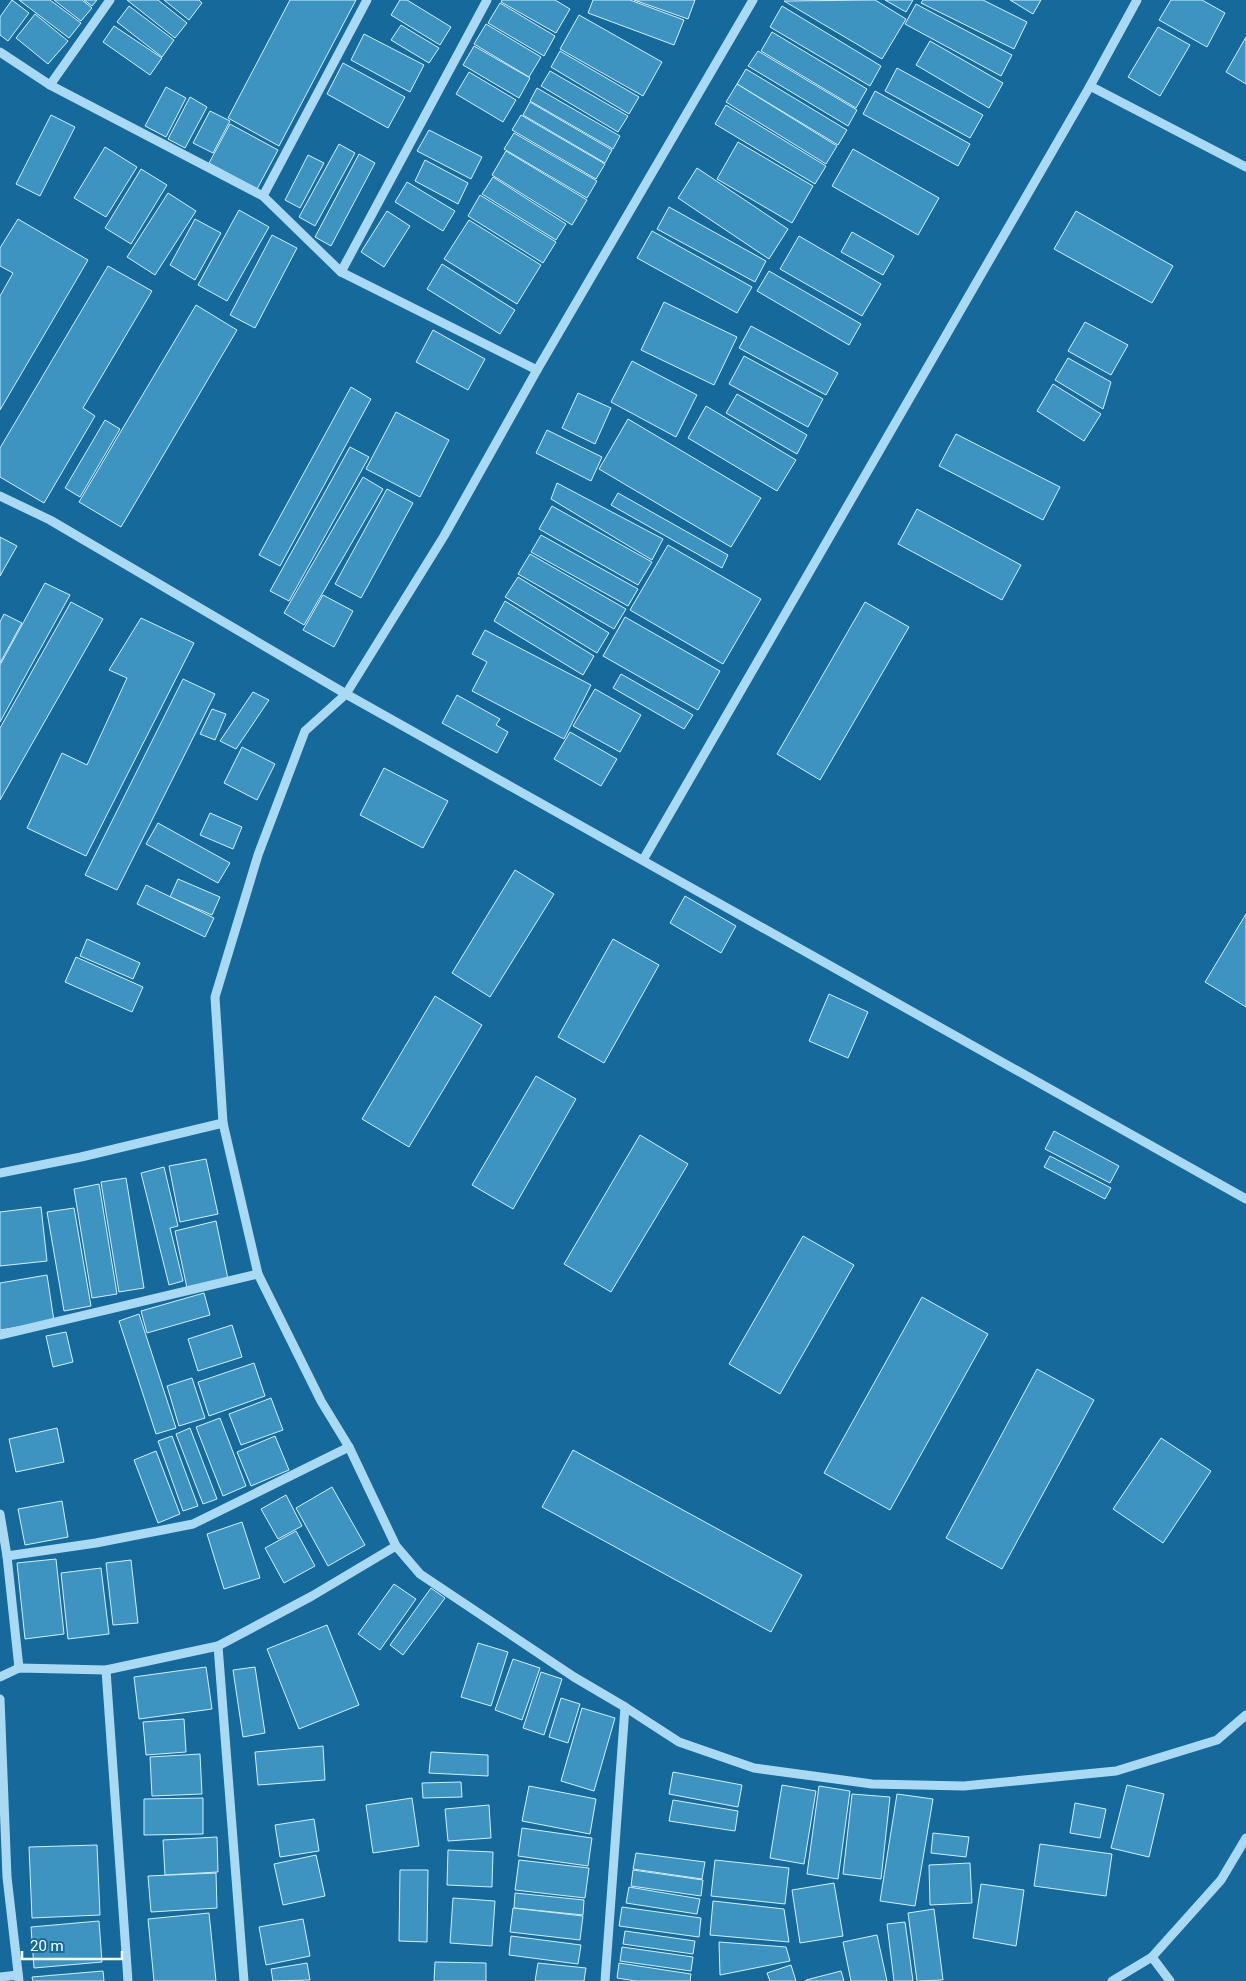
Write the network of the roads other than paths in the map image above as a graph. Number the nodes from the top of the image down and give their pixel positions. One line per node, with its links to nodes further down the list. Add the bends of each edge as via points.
1 (110, 0): 7 (street)
2 (367, 0): 10 (street)
3 (487, 0): 11 (street)
4 (754, 0): 12 (street)
5 (1137, 0): 8 (street)
6 (0, 52): 7 (street)
7 (50, 84): 10 (street)
8 (1090, 86): 9 (street); 15 (street)
9 (1246, 167)
10 (263, 196): 11 (street)
11 (341, 272): 12 (street)
12 (537, 370): 14 (street, via 444,536)
13 (0, 496): 14 (street, via 50,520)
14 (346, 694): 15 (street); 16 (street, via 305,731 258,856 215,997)
15 (643, 860): 18 (street)
16 (223, 1123): 17 (street); 19 (street)
17 (0, 1173)
18 (1246, 1199)
19 (258, 1274): 20 (street); 21 (street, via 321,1401)
20 (0, 1336)
21 (349, 1447): 23 (street); 24 (street, via 193,1524)
22 (0, 1514): 24 (street)
23 (396, 1546): 25 (street); 30 (street, via 420,1574 574,1677)
24 (7, 1556): 26 (street)
25 (218, 1646): 27 (street); 39 (street)
26 (19, 1668): 27 (street); 28 (street)
27 (106, 1670): 38 (street)
28 (0, 1677)
29 (0, 1699): 32 (street)
30 (625, 1707): 31 (street, via 679,1742 754,1768 872,1784 964,1786 1116,1771 1217,1740); 40 (street)
31 (1246, 1715)
32 (2, 1778): 34 (street)
33 (1246, 1838): 35 (street, via 1221,1880)
34 (4, 1877): 37 (street)
35 (1152, 1957): 41 (street); 42 (street)
36 (0, 1977): 37 (street)
37 (19, 1978)
38 (128, 1981)
39 (244, 1981)
40 (604, 1981)
41 (1112, 1981)
42 (1170, 1981)

